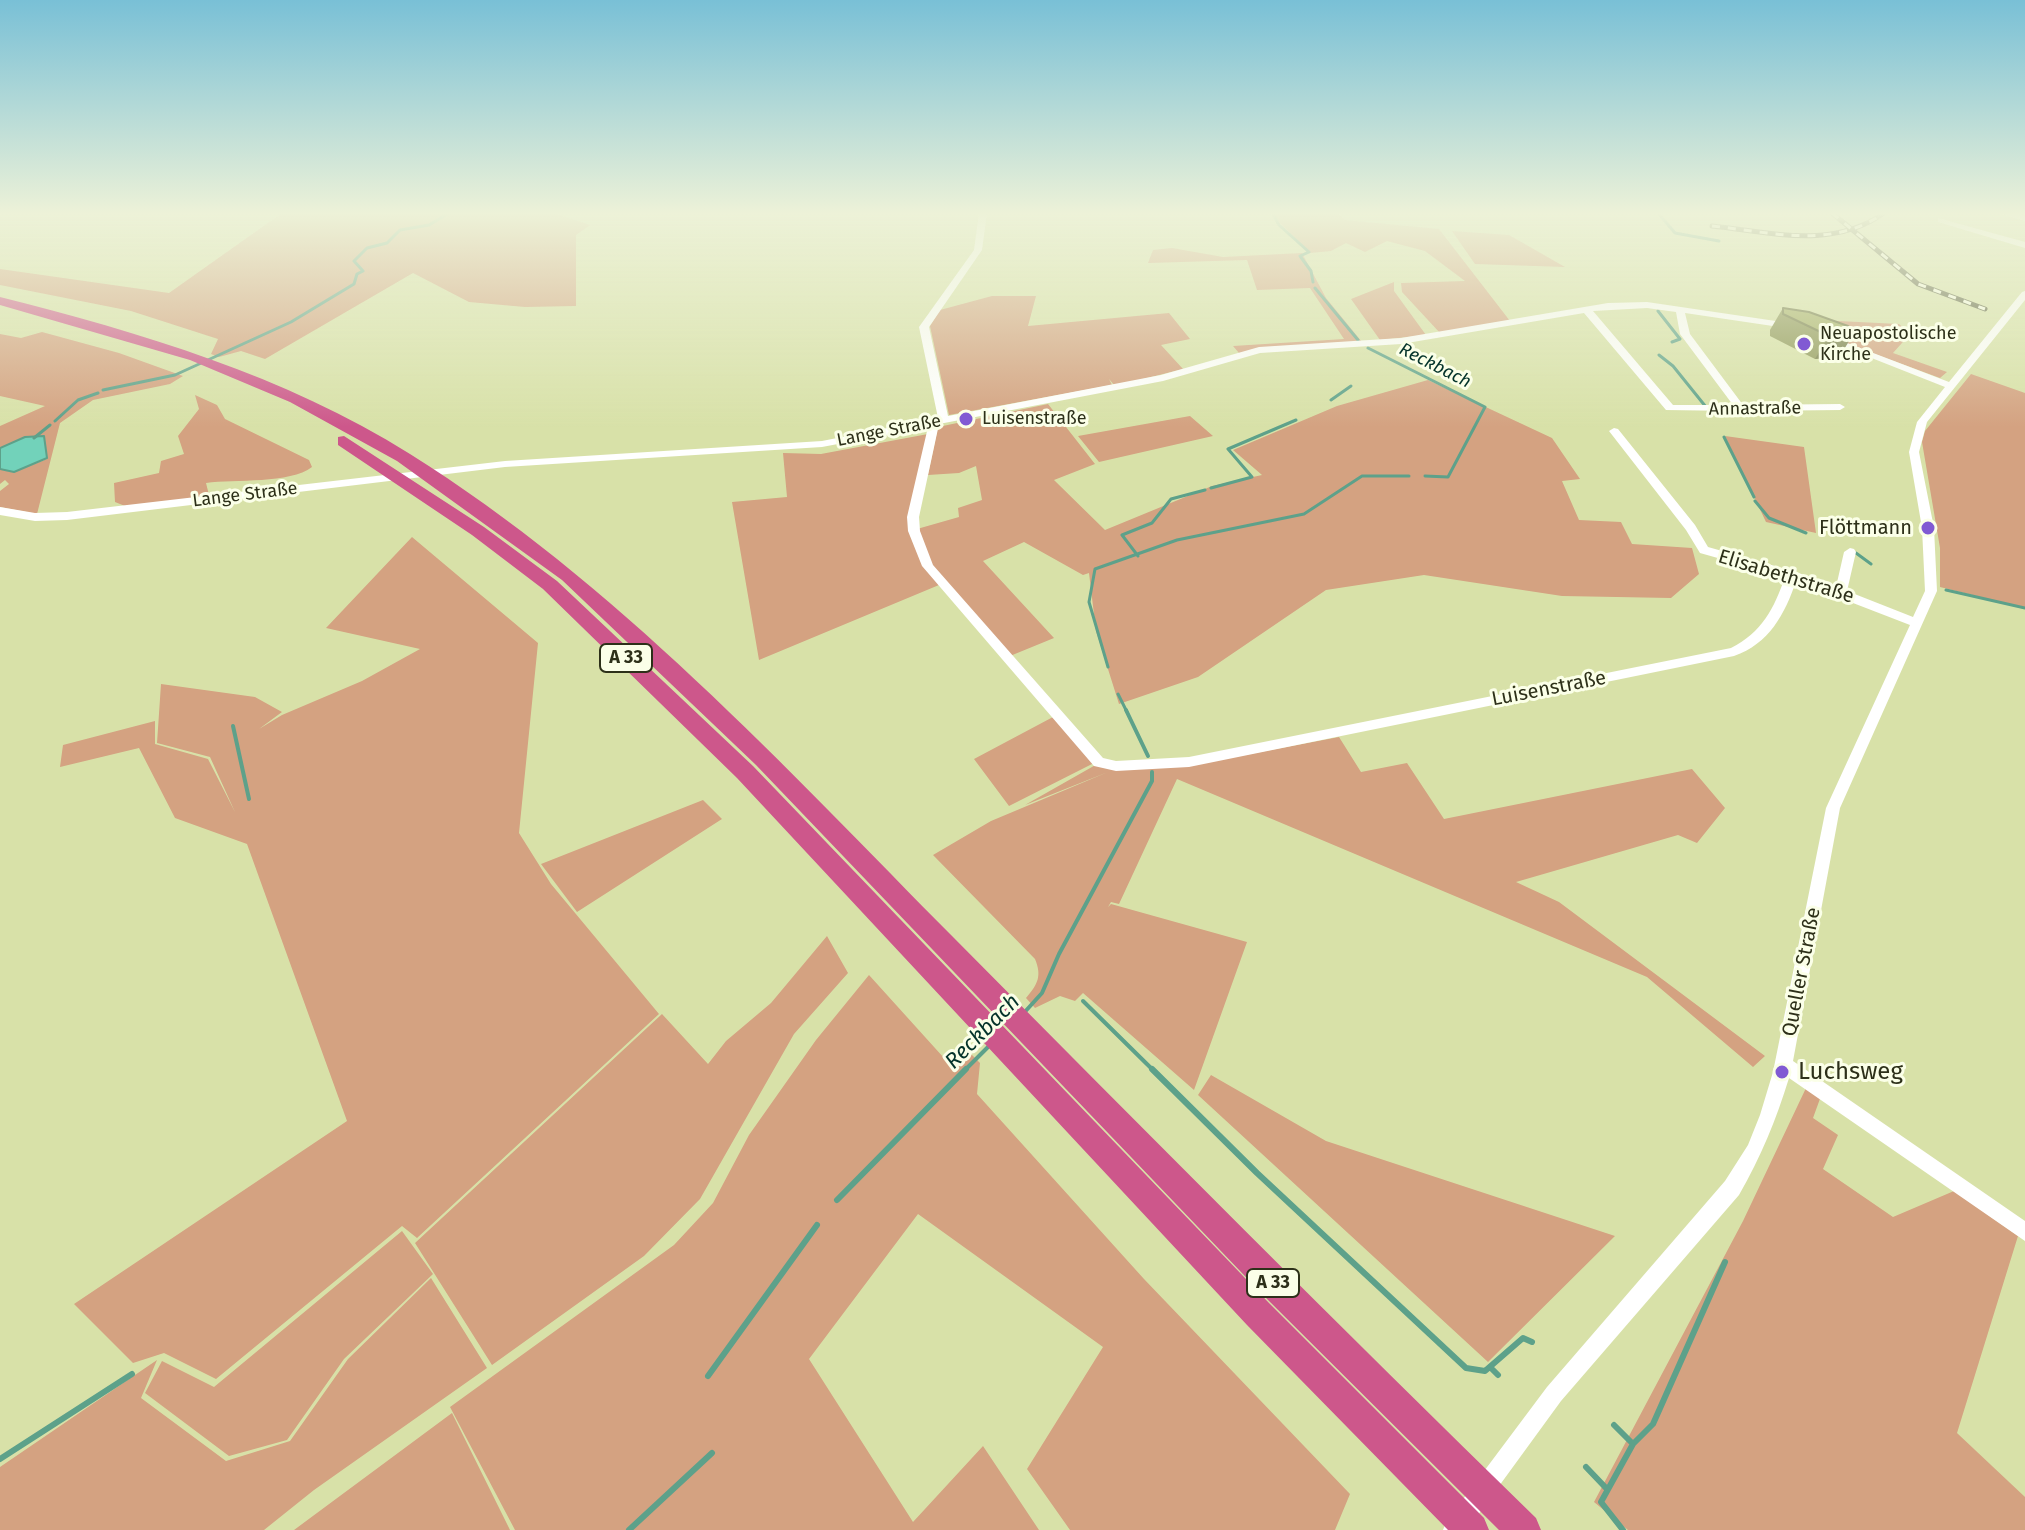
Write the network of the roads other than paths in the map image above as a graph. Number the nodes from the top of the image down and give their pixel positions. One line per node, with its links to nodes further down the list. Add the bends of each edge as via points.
1 (954, 284): 13 (street, via 924,327)
2 (2025, 294): 10 (street, Queller Straße)
3 (0, 301): 9 (highway, A 33, via 72,318)
4 (1680, 309): 5 (street, Lange Straße, via 1633,304); 7 (street, Lange Straße, via 1778,322); 12 (street, via 1685,334)
5 (1587, 310): 12 (street, Annastraße, via 1670,408); 13 (street, Lange Straße, via 1401,341 1259,350 1163,378)
6 (0, 312): 9 (highway, A 33)
7 (1811, 333)
8 (1823, 337): 10 (street)
9 (198, 365): 20 (highway, A 33, via 372,457 550,585 745,772 984,1027); 20 (highway, A 33, via 296,399 403,457 569,576 764,759 1004,1009)
10 (1950, 386): 19 (street, Queller Straße, via 1914,440 1932,569 1931,591)
11 (1840, 407): 12 (street, Annastraße)
12 (1742, 410)
13 (939, 422): 15 (street, Lange Straße, via 789,448 585,457 67,516); 17 (street, Luisenstraße, via 913,517 928,566 1099,762 1116,766 1189,762 1734,652 1761,637 1778,616)
14 (1614, 431): 17 (street, Elisabethstraße, via 1704,550)
15 (0, 511)
16 (1850, 552): 18 (street)
17 (1792, 575): 18 (street, Elisabethstraße)
18 (1841, 591): 19 (street, Elisabethstraße)
19 (1918, 623): 21 (street, Queller Straße, via 1833,808)
20 (1016, 1041): 24 (highway, A 33, via 1258,1314); 25 (highway, A 33)
21 (1783, 1064): 22 (street); 23 (street, Queller Straße, via 1769,1115 1732,1188 1554,1394)
22 (2025, 1232)
23 (1454, 1530)
24 (1472, 1530)
25 (1524, 1530)

